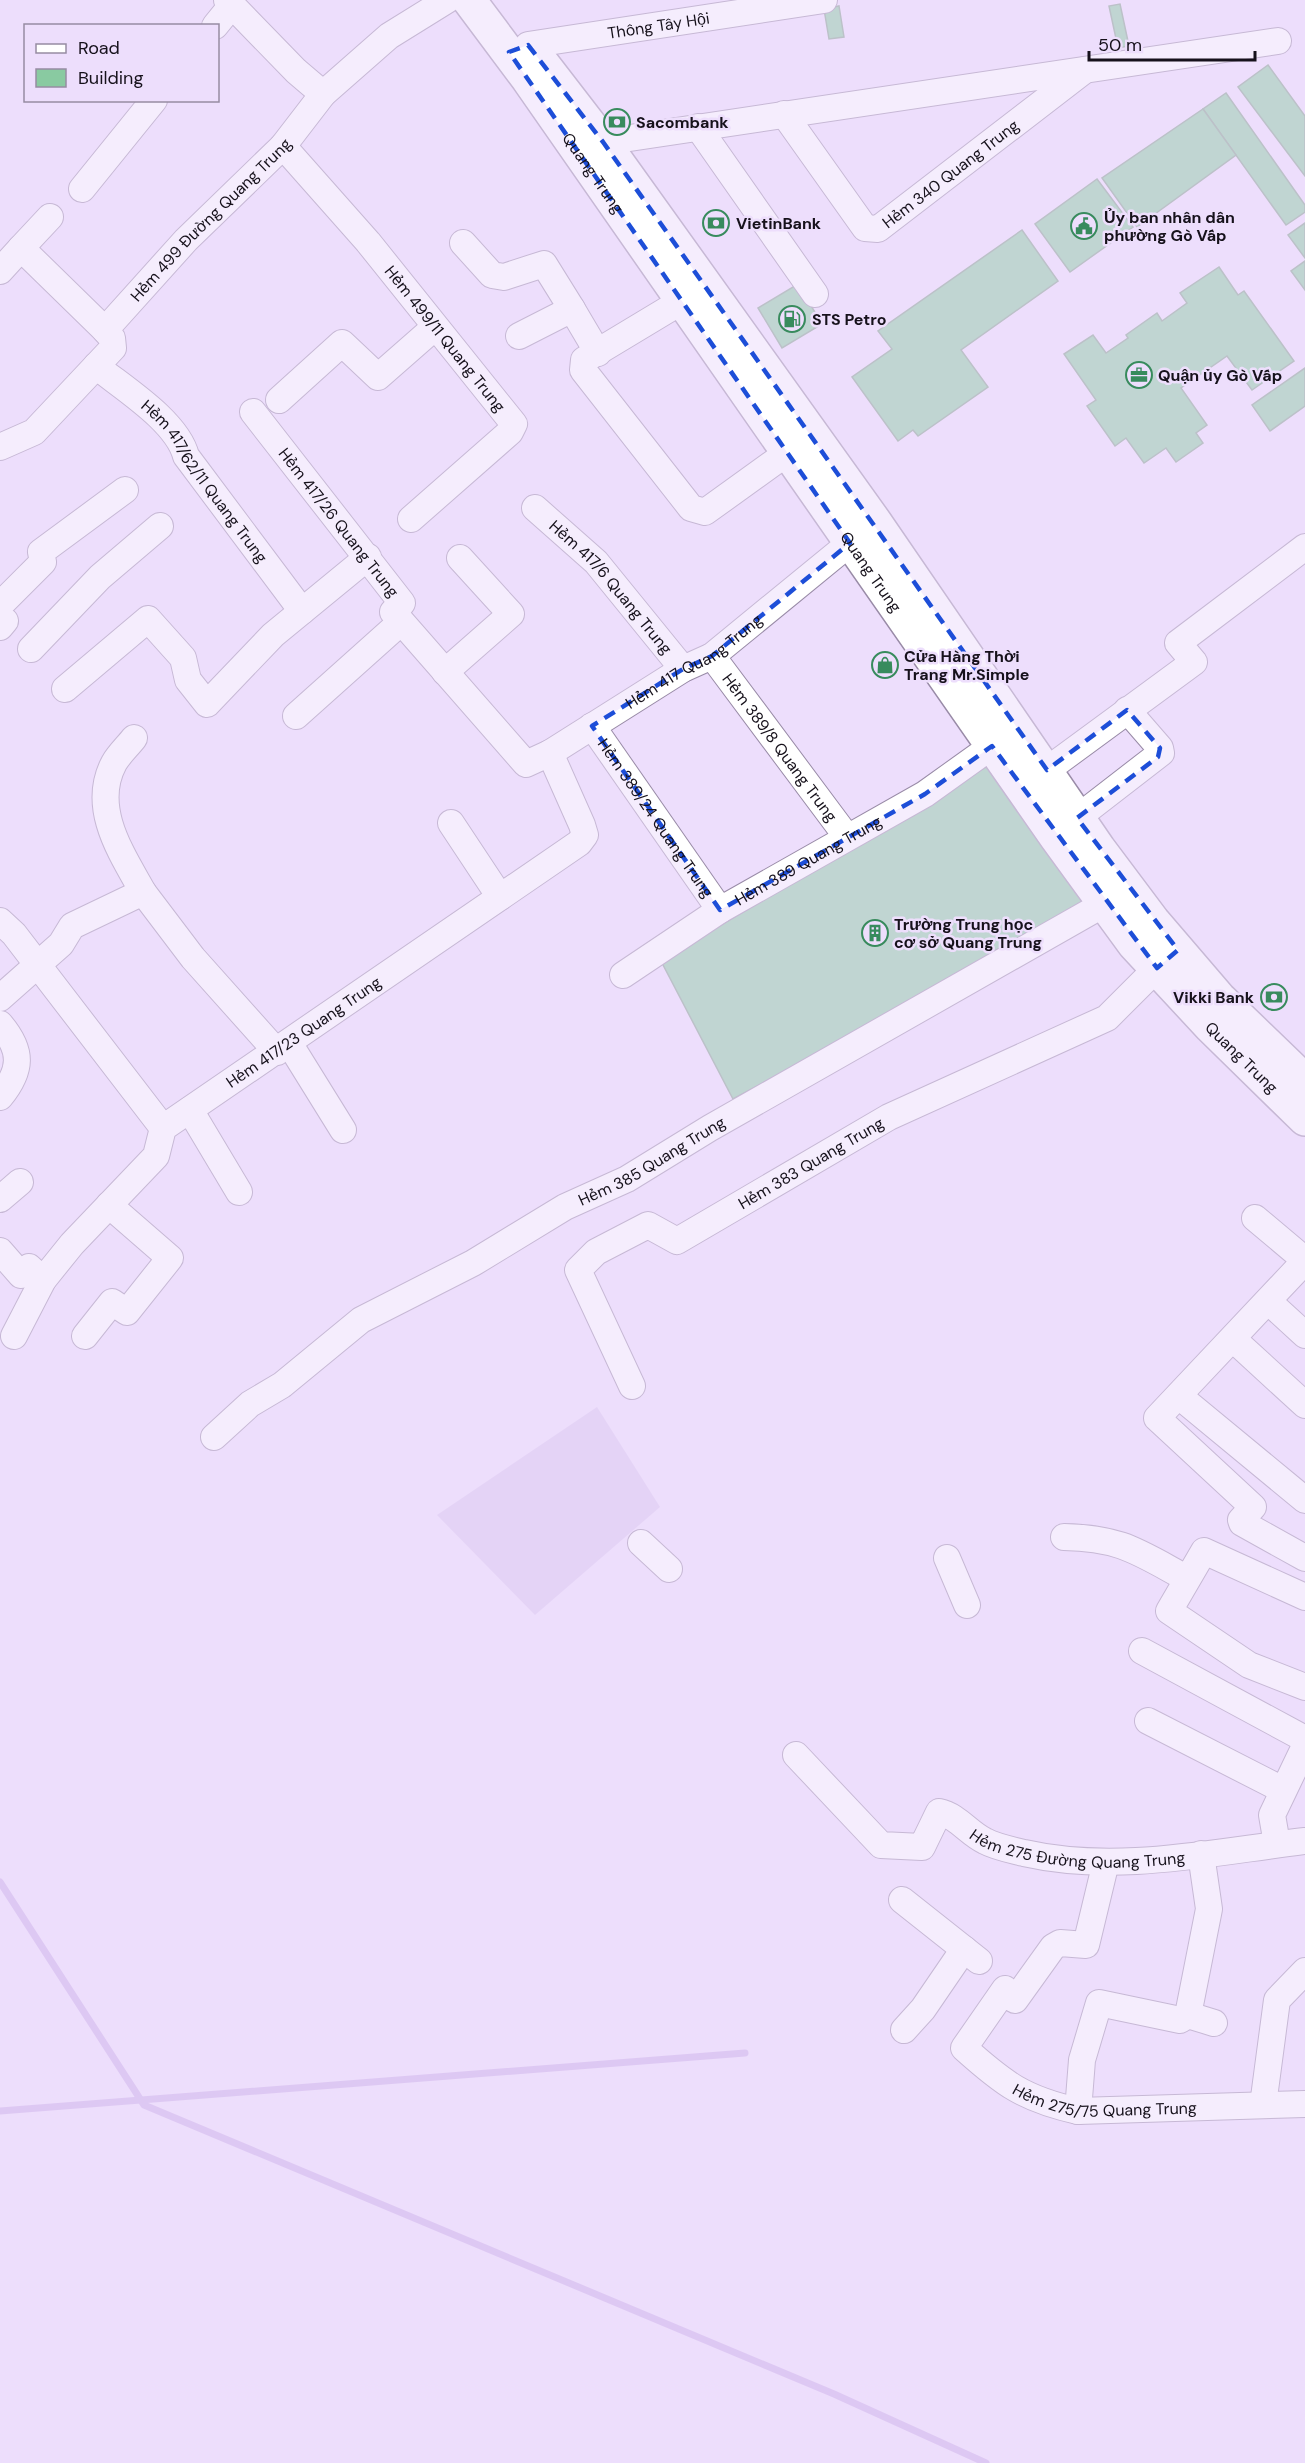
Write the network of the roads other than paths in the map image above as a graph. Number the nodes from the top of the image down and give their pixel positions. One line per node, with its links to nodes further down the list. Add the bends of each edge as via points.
1 (447, 0): 10 (street, Hẻm 499 Đường Quang Trung, via 389,36)
2 (469, 0): 8 (main road, Quang Trung)
3 (496, 0): 8 (main road, Quang Trung)
4 (825, 0): 8 (street, Thông Tây Hội)
5 (230, 2): 6 (street); 10 (street)
6 (216, 24)
7 (1278, 41): 9 (street, Hẻm 340 Quang Trung)
8 (518, 49): 14 (main road, Quang Trung); 22 (main road, Quang Trung)
9 (1086, 69): 12 (street, Hẻm 340 Quang Trung); 12 (street, Hẻm 340 Quang Trung, via 878,229 865,228)
10 (323, 94): 15 (street, Hẻm 499 Đường Quang Trung)
11 (152, 102): 16 (street)
12 (784, 114): 13 (street, Hẻm 340 Quang Trung)
13 (698, 127): 14 (street, Hẻm 340 Quang Trung); 21 (street)
14 (603, 142): 36 (main road, Quang Trung)
15 (283, 146): 24 (street, Hẻm 499/11 Quang Trung, via 368,242); 25 (street, Hẻm 499 Đường Quang Trung, via 186,240)
16 (82, 189)
17 (50, 218): 19 (street)
18 (463, 243): 23 (street, via 492,275 504,277 544,264)
19 (21, 248): 20 (street); 25 (street)
20 (0, 271)
21 (815, 294)
22 (682, 301): 27 (street); 32 (main road, Quang Trung)
23 (572, 309): 26 (street); 27 (street)
24 (435, 327): 29 (street, via 378,378 342,342); 35 (street, Hẻm 499/11 Quang Trung, via 514,424 510,432)
25 (105, 330): 28 (street, via 112,338 113,348)
26 (519, 336)
27 (598, 353): 32 (street, via 584,360 583,370 691,508 705,512)
28 (96, 366): 31 (street, via 34,432); 42 (street, Hẻm 417/62/11 Quang Trung, via 156,414 179,438 186,456)
29 (279, 400)
30 (253, 412): 40 (street, Hẻm 417/26 Quang Trung)
31 (0, 447)
32 (787, 453): 38 (main road, Quang Trung)
33 (125, 490): 43 (street, via 41,552 43,562)
34 (535, 508): 47 (street, Hẻm 417/6 Quang Trung, via 596,562)
35 (411, 519)
36 (875, 522): 38 (main road); 56 (main road, Quang Trung)
37 (160, 526): 45 (street, via 100,577)
38 (850, 543): 46 (street, Hẻm 417 Quang Trung); 54 (main road, Quang Trung)
39 (1305, 547): 50 (street, via 1178,643 1194,662)
40 (368, 557): 42 (street); 44 (street, Hẻm 417/26 Quang Trung, via 402,603 393,612)
41 (460, 558): 48 (street, via 511,614)
42 (302, 611): 49 (street, via 273,635 207,704 188,680 183,658 148,619)
43 (2, 617)
44 (401, 622): 48 (street); 51 (street)
45 (31, 649)
46 (712, 657): 47 (street, Hẻm 417 Quang Trung); 59 (street, Hẻm 389/8 Quang Trung)
47 (683, 669): 52 (street, Hẻm 417 Quang Trung)
48 (445, 672): 55 (street, Hẻm 417 Quang Trung, via 526,764)
49 (66, 688)
50 (1127, 710): 56 (street); 57 (street, via 1161,753)
51 (296, 716)
52 (592, 726): 55 (street, Hẻm 417 Quang Trung); 63 (street, Hẻm 389/24 Quang Trung)
53 (134, 738): 60 (street, via 113,764 105,796 110,831)
54 (992, 746): 59 (street, Hẻm 389 Quang Trung, via 925,795); 62 (main road, Quang Trung)
55 (550, 753): 61 (street, Hẻm 417/23 Quang Trung, via 585,835)
56 (1047, 770): 57 (main road, Quang Trung)
57 (1077, 818): 65 (main road, Quang Trung)
58 (451, 823): 61 (street)
59 (847, 837): 63 (street, Hẻm 389 Quang Trung)
60 (143, 892): 66 (street, via 72,926 61,944); 70 (street, via 193,958)
61 (500, 897): 70 (street, Hẻm 417/23 Quang Trung)
62 (1104, 904): 65 (main road, Quang Trung); 93 (street, Hẻm 385 Quang Trung, via 627,1179 565,1207 473,1263 361,1320 282,1385 250,1404)
63 (720, 910): 67 (street, Hẻm 389 Quang Trung)
64 (0, 921): 66 (street)
65 (1167, 959): 71 (main road, Quang Trung, via 1220,998); 74 (main road, Quang Trung, via 1211,1027); 90 (street, Hẻm 383 Quang Trung, via 1107,1018 889,1117 677,1241 648,1225 596,1252 578,1270)
66 (37, 965): 68 (street); 75 (street)
67 (623, 975)
68 (0, 998)
69 (0, 1024): 72 (street, via 12,1038 19,1062 12,1082)
70 (283, 1047): 73 (street, Hẻm 417/23 Quang Trung); 76 (street)
71 (1305, 1081)
72 (0, 1097)
73 (190, 1110): 75 (street, Hẻm 417/23 Quang Trung); 78 (street)
74 (1305, 1119)
75 (163, 1128): 80 (street, via 156,1156)
76 (343, 1130)
77 (20, 1182): 79 (street)
78 (239, 1192)
79 (0, 1199)
80 (110, 1205): 84 (street); 88 (street, via 170,1258 127,1312 112,1302)
81 (1255, 1218): 83 (street)
82 (0, 1251): 84 (street, via 21,1275 29,1268)
83 (1305, 1260): 85 (street)
84 (43, 1280): 87 (street)
85 (1268, 1301): 86 (street); 89 (street)
86 (1305, 1335)
87 (14, 1336)
88 (85, 1336)
89 (1233, 1340): 91 (street); 92 (street)
90 (632, 1386)
91 (1179, 1396): 94 (street); 98 (street, via 1157,1418 1253,1507 1242,1523)
92 (1305, 1405)
93 (214, 1437)
94 (1305, 1500)
95 (1064, 1537): 100 (street, via 1098,1538 1125,1545)
96 (641, 1543): 99 (street)
97 (947, 1558): 102 (street)
98 (1305, 1558)
99 (669, 1569)
100 (1186, 1578): 101 (street, via 1203,1551); 104 (street, via 1170,1607 1171,1615 1249,1665)
101 (1305, 1597)
102 (967, 1605)
103 (1142, 1650): 106 (street)
104 (1305, 1688)
105 (1148, 1721): 109 (street)
106 (1305, 1739)
107 (1305, 1746): 109 (street)
108 (796, 1755): 113 (street, Hẻm 275 Đường Quang Trung, via 881,1845 922,1847 937,1813 941,1812 960,1821 984,1841 1024,1853)
109 (1282, 1790): 111 (street, via 1272,1815)
110 (1305, 1840): 111 (street, Hẻm 275 Đường Quang Trung)
111 (1277, 1844): 112 (street, Hẻm 275 Đường Quang Trung)
112 (1201, 1854): 113 (street, Hẻm 275 Đường Quang Trung); 116 (street, via 1209,1909)
113 (1106, 1862): 121 (street, Hẻm 275/75 Quang Trung, via 1086,1946 1060,1943 1053,1947 1015,2000 1005,1989 964,2048 1016,2091 1042,2103)
114 (902, 1900): 118 (street, via 971,1955)
115 (1305, 1971): 120 (street, via 1277,2000)
116 (1188, 2015): 117 (street); 121 (street, via 1180,2020 1099,2003 1082,2060)
117 (1214, 2023)
118 (904, 2030)
119 (1305, 2104): 120 (street, Hẻm 275/75 Quang Trung)
120 (1263, 2105): 121 (street, Hẻm 275/75 Quang Trung)
121 (1077, 2111)

